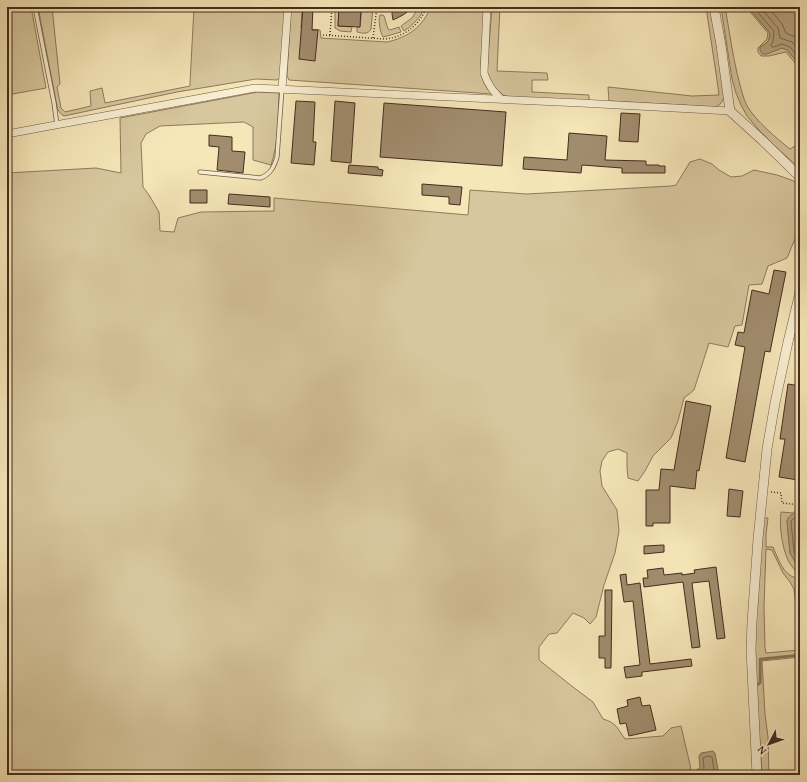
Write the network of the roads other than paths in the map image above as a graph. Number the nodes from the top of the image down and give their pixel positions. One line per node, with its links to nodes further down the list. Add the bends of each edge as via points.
1 (35, 7): 8 (lane)
2 (288, 7): 5 (street)
3 (487, 7): 6 (street, via 484,73 492,90)
4 (714, 7): 7 (street)
5 (282, 89): 6 (street); 8 (street, via 255,88); 10 (lane, via 277,157 268,174 260,178)
6 (501, 100): 7 (street)
7 (730, 111): 11 (street)
8 (57, 126): 9 (street)
9 (7, 134)
10 (200, 172)
11 (800, 176)
12 (800, 292): 13 (street, via 767,449 758,539 751,643)
13 (757, 775)

